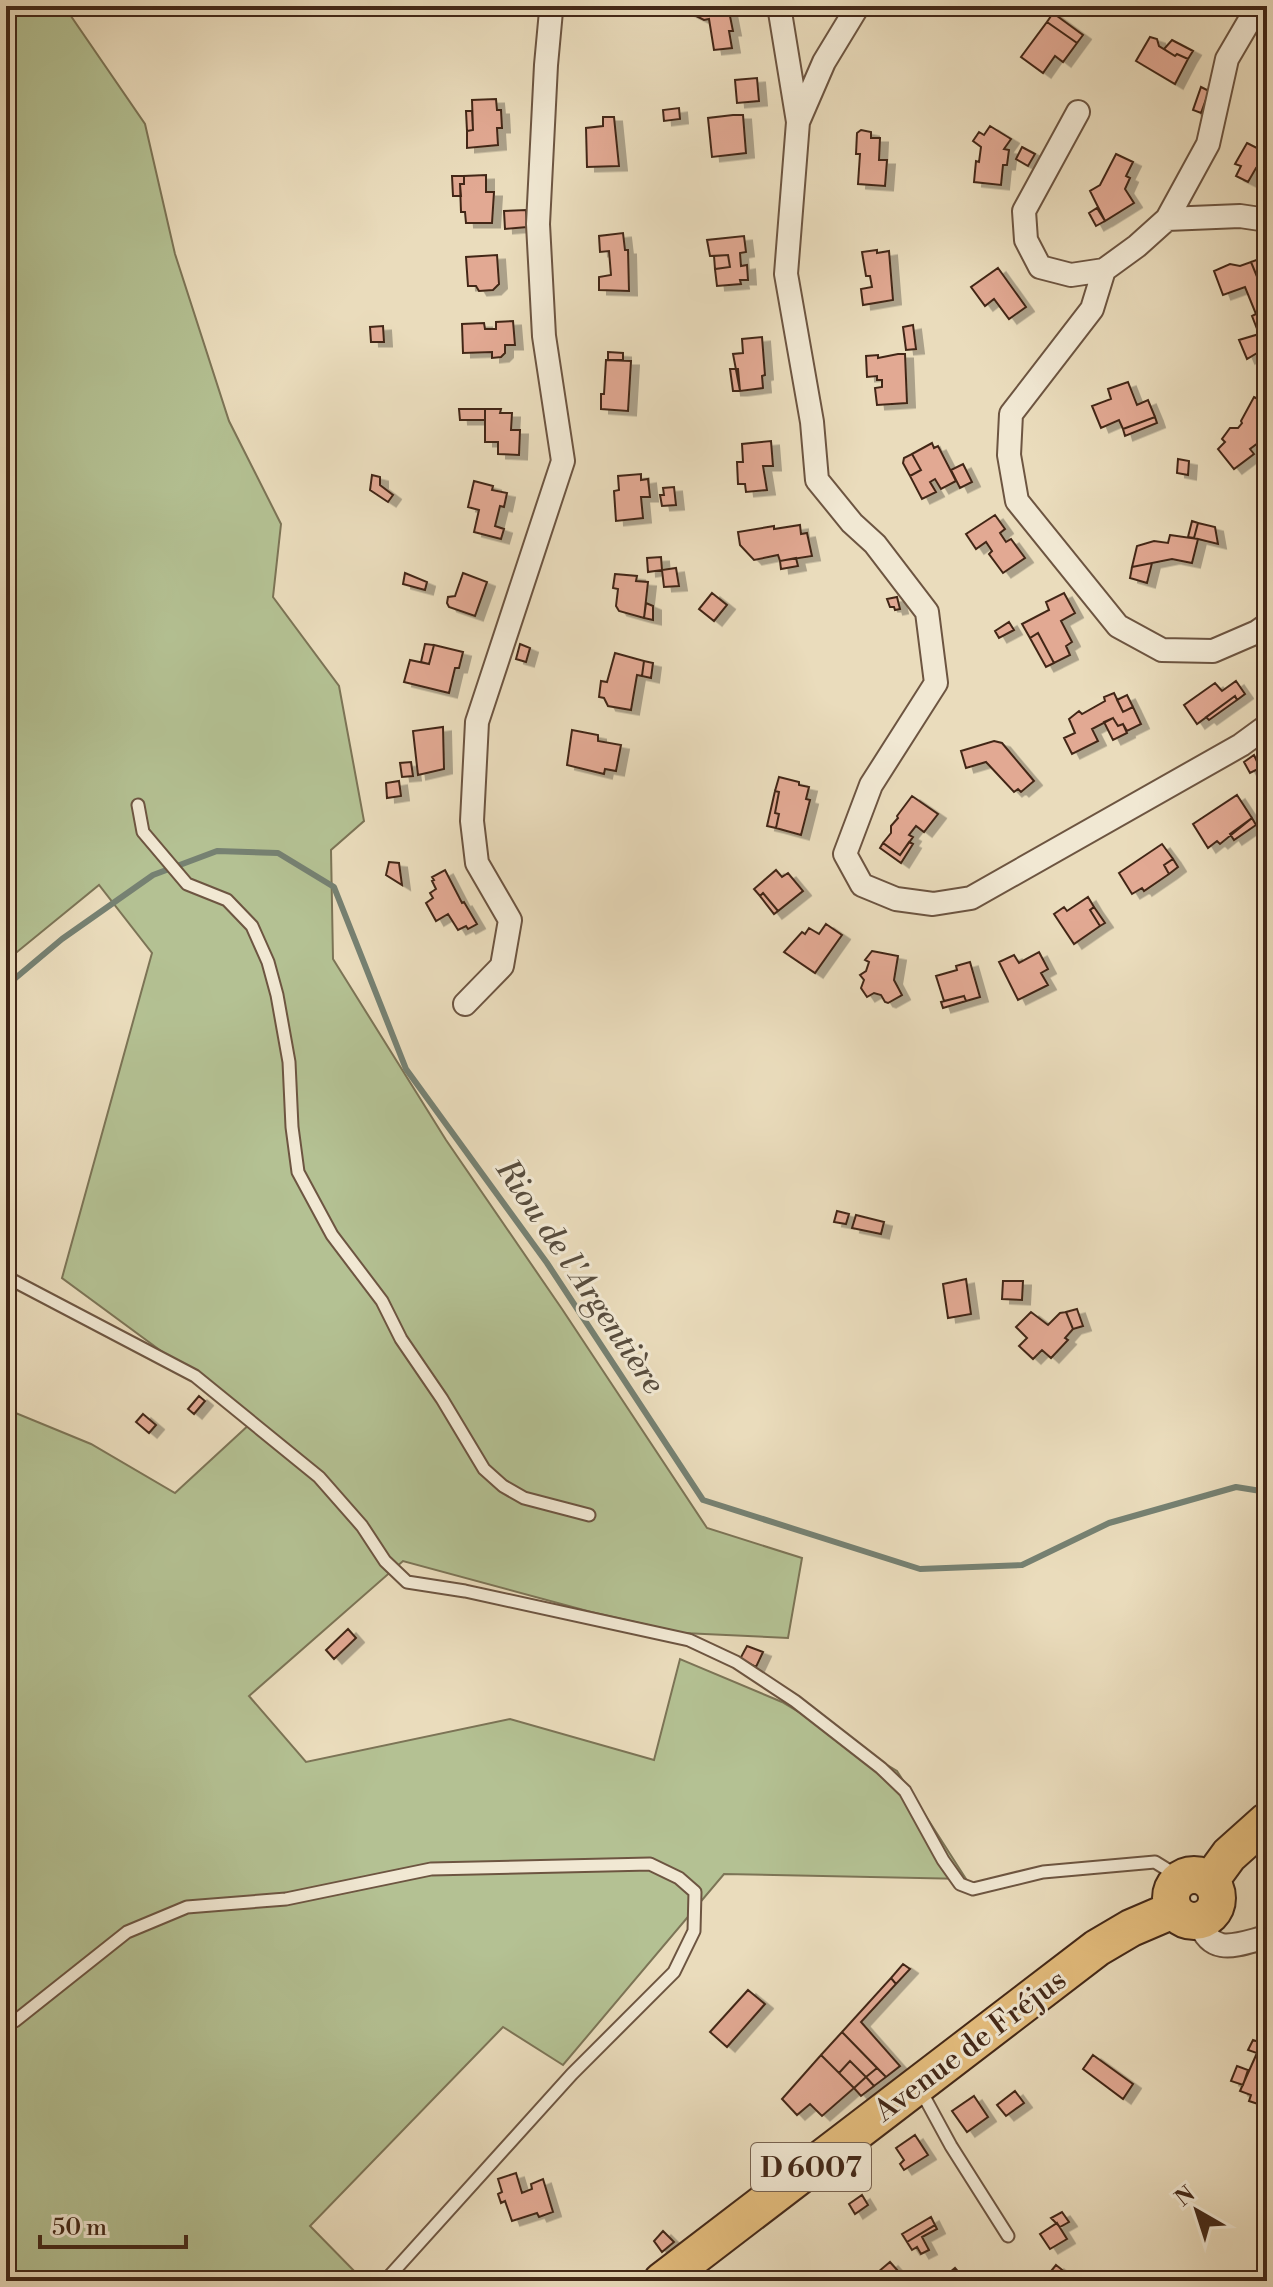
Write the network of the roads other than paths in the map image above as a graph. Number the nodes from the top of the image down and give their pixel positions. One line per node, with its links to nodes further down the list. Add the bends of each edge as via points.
1 (547, 6): 13 (street, via 551,11 538,224 544,336 563,461 477,722 472,821 477,863 510,920 502,966)
2 (779, 6): 6 (street)
3 (858, 6): 6 (street, via 824,62)
4 (1258, 6): 7 (street, via 1227,59 1208,144)
5 (1078, 112): 9 (street, via 1024,211 1026,240 1040,267 1071,275)
6 (798, 122): 11 (street, via 786,274 817,480 927,612 936,683 871,785 850,840 845,854 862,885 896,899 933,904 971,898)
7 (1167, 219): 8 (street); 9 (street)
8 (1267, 220)
9 (1104, 270): 10 (street, via 1092,309 1011,414 1009,455 1017,501 1118,626 1162,650 1213,651)
10 (1267, 625)
11 (1267, 726)
12 (138, 805): 15 (lane, via 143,832 187,884 227,900 252,926 277,995 289,1062 298,1172 332,1235 382,1301 484,1469 524,1498)
13 (465, 1004)
14 (14, 1281): 17 (lane, via 195,1376 319,1477 407,1582 689,1640 736,1662 807,1710 905,1791 960,1884 973,1889 1043,1872 1155,1862)
15 (589, 1515)
16 (1267, 1821): 17 (main road, Avenue de Fréjus / D 6007)
17 (1190, 1898): 18 (street, via 1211,1942 1223,1947); 20 (main road, Avenue de Fréjus / D 6007, via 1097,1948)
18 (1267, 1937)
19 (6, 2021): 22 (lane, via 15,2021 127,1932 187,1907 286,1899 431,1869 650,1864 679,1878 695,1892 694,1931 674,1972 572,2074)
20 (917, 2085): 21 (lane); 23 (main road, Avenue de Fréjus / D 6007)
21 (1008, 2236)
22 (385, 2281)
23 (662, 2281)

